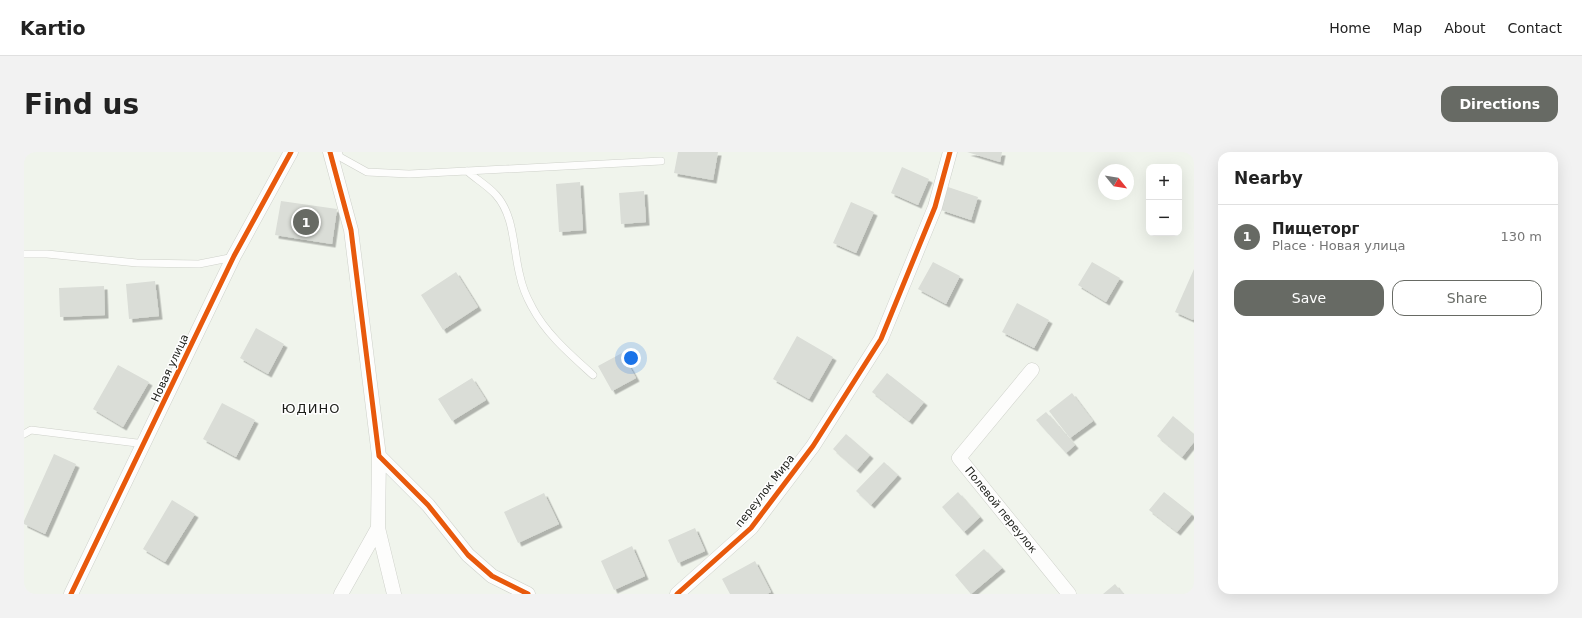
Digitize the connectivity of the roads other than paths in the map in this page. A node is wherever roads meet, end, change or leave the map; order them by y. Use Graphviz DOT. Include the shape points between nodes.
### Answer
graph roads {
  1 [pos="291,152"];
  2 [pos="330,152"];
  3 [pos="338,152"];
  4 [pos="950,152"];
  5 [pos="660,161"];
  6 [pos="467,171"];
  7 [pos="24,254"];
  8 [pos="234,256"];
  9 [pos="1032,370"];
  10 [pos="593,375"];
  11 [pos="24,434"];
  12 [pos="145,444"];
  13 [pos="380,456"];
  14 [pos="378,528"];
  15 [pos="71,594"];
  16 [pos="341,594"];
  17 [pos="394,594"];
  18 [pos="528,594"];
  19 [pos="676,594"];
  20 [pos="1069,594"];
  1 -- 8 [label="street, Новая улица"];
  2 -- 13 [label="street" via="351,230"];
  3 -- 6 [label="lane" via="340,157 367,172 409,174"];
  4 -- 19 [label="street, переулок Мира" via="936,207 881,339 813,446 751,528"];
  5 -- 6 [label="lane"];
  6 -- 10 [label="lane" via="496,195 507,214 520,276 532,307 549,332"];
  7 -- 8 [label="lane" via="137,263 199,264"];
  8 -- 12 [label="street, Новая улица"];
  9 -- 20 [label="street, Полевой переулок" via="959,458"];
  11 -- 12 [label="lane" via="31,430"];
  12 -- 15 [label="street, Новая улица"];
  13 -- 14 [label="street"];
  13 -- 18 [label="street" via="428,505 468,555 492,576"];
  14 -- 16 [label="street"];
  14 -- 17 [label="street"];
}
